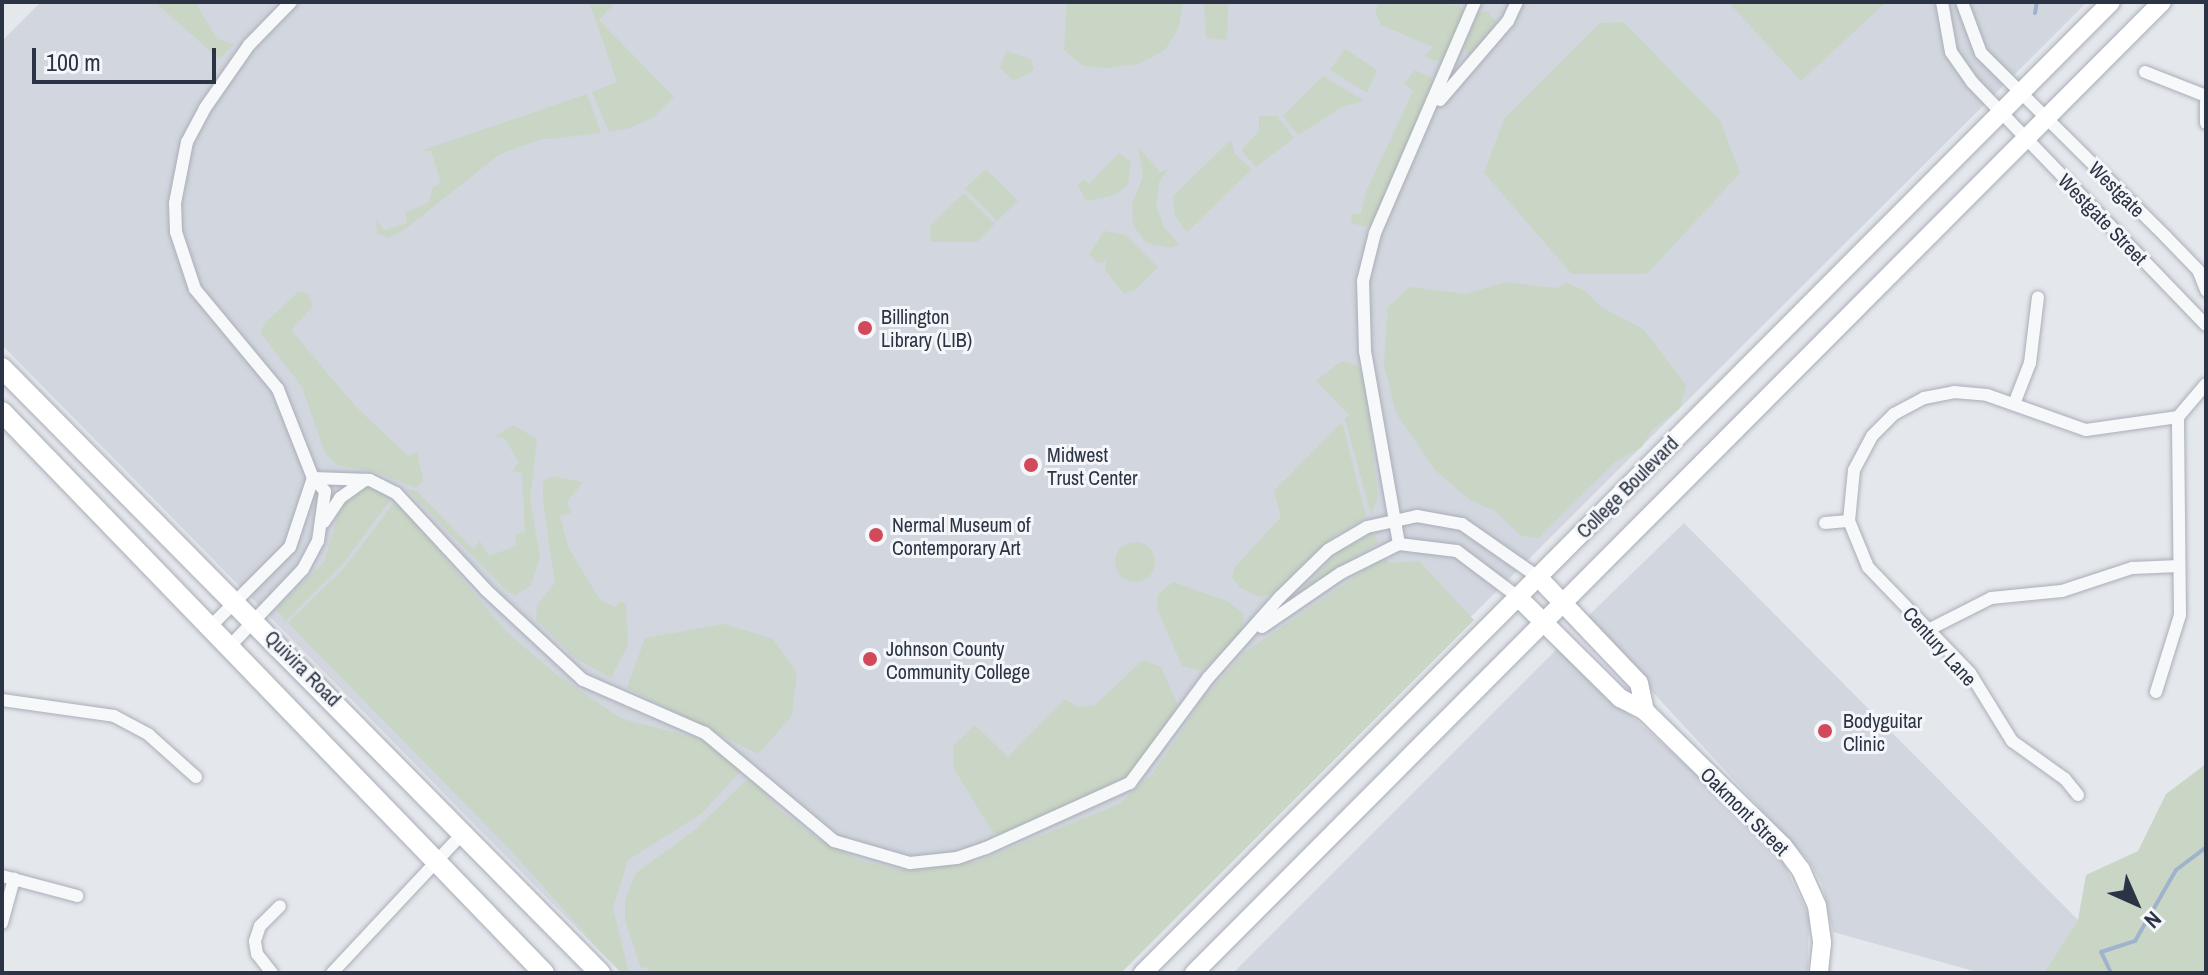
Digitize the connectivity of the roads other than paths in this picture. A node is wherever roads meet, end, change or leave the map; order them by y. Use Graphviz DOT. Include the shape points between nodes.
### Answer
graph roads {
  1 [pos="291,2"];
  2 [pos="1475,2"];
  3 [pos="1517,2"];
  4 [pos="1942,2"];
  5 [pos="1962,2"];
  6 [pos="2111,2"];
  7 [pos="2162,2"];
  8 [pos="2145,72"];
  9 [pos="2020,93"];
  10 [pos="2206,96"];
  11 [pos="2206,102"];
  12 [pos="2001,112"];
  13 [pos="1428,115"];
  14 [pos="2046,118"];
  15 [pos="2206,123"];
  16 [pos="2026,138"];
  17 [pos="2206,290"];
  18 [pos="2038,297"];
  19 [pos="2206,325"];
  20 [pos="2,368"];
  21 [pos="2206,384"];
  22 [pos="2014,404"];
  23 [pos="2,412"];
  24 [pos="2178,417"];
  25 [pos="313,478"];
  26 [pos="365,480"];
  27 [pos="1392,519"];
  28 [pos="1849,521"];
  29 [pos="1825,523"];
  30 [pos="321,526"];
  31 [pos="1399,544"];
  32 [pos="2179,566"];
  33 [pos="1538,577"];
  34 [pos="1518,597"];
  35 [pos="237,601"];
  36 [pos="1562,602"];
  37 [pos="255,620"];
  38 [pos="1543,623"];
  39 [pos="210,627"];
  40 [pos="1930,629"];
  41 [pos="1246,639"];
  42 [pos="230,646"];
  43 [pos="2156,692"];
  44 [pos="2,700"];
  45 [pos="1645,711"];
  46 [pos="196,777"];
  47 [pos="2078,795"];
  48 [pos="464,832"];
  49 [pos="433,862"];
  50 [pos="8,878"];
  51 [pos="77,896"];
  52 [pos="280,906"];
  53 [pos="2,923"];
  54 [pos="272,973"];
  55 [pos="332,973"];
  56 [pos="544,973"];
  57 [pos="600,973"];
  58 [pos="1143,973"];
  59 [pos="1194,973"];
  60 [pos="1819,973"];
  1 -- 25 [label="street" via="249,45 205,108 179,171 176,217 183,261 195,289 278,389"];
  2 -- 13 [label="street"];
  3 -- 13 [label="street" via="1508,21"];
  4 -- 12 [label="street, Westgate Street" via="1951,52"];
  5 -- 9 [label="street, Westgate" via="1981,53"];
  6 -- 9 [label="main road, College Boulevard"];
  7 -- 14 [label="main road, College Boulevard"];
  8 -- 10 [label="street"];
  9 -- 12 [label="main road, College Boulevard"];
  9 -- 14 [label="street, Westgate"];
  11 -- 15 [label="street"];
  12 -- 16 [label="street, Westgate Street"];
  12 -- 33 [label="main road, College Boulevard"];
  13 -- 27 [label="street" via="1375,233 1363,281 1365,351"];
  14 -- 16 [label="main road, College Boulevard"];
  14 -- 17 [label="street, Westgate" via="2198,270"];
  16 -- 19 [label="street, Westgate Street"];
  16 -- 36 [label="main road, College Boulevard"];
  18 -- 22 [label="street" via="2030,363"];
  20 -- 35 [label="main road, Quivira Road"];
  21 -- 24 [label="street"];
  22 -- 24 [label="street, Century Lane" via="2086,430"];
  22 -- 28 [label="street, Century Lane" via="1954,392 1924,398 1894,414 1862,451 1849,493"];
  23 -- 39 [label="main road, Quivira Road"];
  24 -- 32 [label="street"];
  25 -- 26 [label="street"];
  25 -- 30 [label="street" via="325,491"];
  25 -- 35 [label="street" via="290,547"];
  26 -- 30 [label="street" via="340,498"];
  26 -- 41 [label="street" via="396,493 573,673 609,695 705,733 810,826 834,841 887,860 957,858 1115,793 1144,771 1208,678"];
  27 -- 31 [label="street"];
  27 -- 33 [label="street" via="1417,516 1462,524"];
  27 -- 41 [label="street" via="1328,550"];
  28 -- 29 [label="street"];
  28 -- 40 [label="street, Century Lane" via="1868,567"];
  30 -- 37 [label="street" via="303,569"];
  31 -- 34 [label="street" via="1457,551"];
  31 -- 41 [label="street" via="1341,573"];
  32 -- 40 [label="street" via="2132,568 2062,591 1991,598"];
  32 -- 43 [label="street" via="2177,637"];
  33 -- 34 [label="main road, College Boulevard"];
  33 -- 36 [label="main road, Oakmont Street"];
  34 -- 38 [label="main road, Oakmont Street"];
  34 -- 58 [label="main road, College Boulevard"];
  35 -- 37 [label="main road, Quivira Road"];
  35 -- 39 [label="street"];
  36 -- 38 [label="main road, College Boulevard"];
  36 -- 45 [label="main road, Oakmont Street" via="1639,683"];
  37 -- 42 [label="street"];
  37 -- 48 [label="main road, Quivira Road"];
  38 -- 45 [label="main road, Oakmont Street" via="1620,698"];
  38 -- 59 [label="main road, College Boulevard"];
  39 -- 42 [label="main road, Quivira Road"];
  40 -- 47 [label="street, Century Lane" via="1970,673 2012,741 2065,779"];
  42 -- 49 [label="main road, Quivira Road"];
  44 -- 46 [label="street" via="114,716 149,735"];
  45 -- 60 [label="main road, Oakmont Street" via="1801,870 1820,918"];
  48 -- 49 [label="street"];
  48 -- 57 [label="main road, Quivira Road"];
  49 -- 55 [label="street"];
  49 -- 56 [label="main road, Quivira Road"];
  50 -- 51 [label="street"];
  50 -- 53 [label="street"];
  52 -- 54 [label="street" via="260,926 255,941 257,954"];
}
